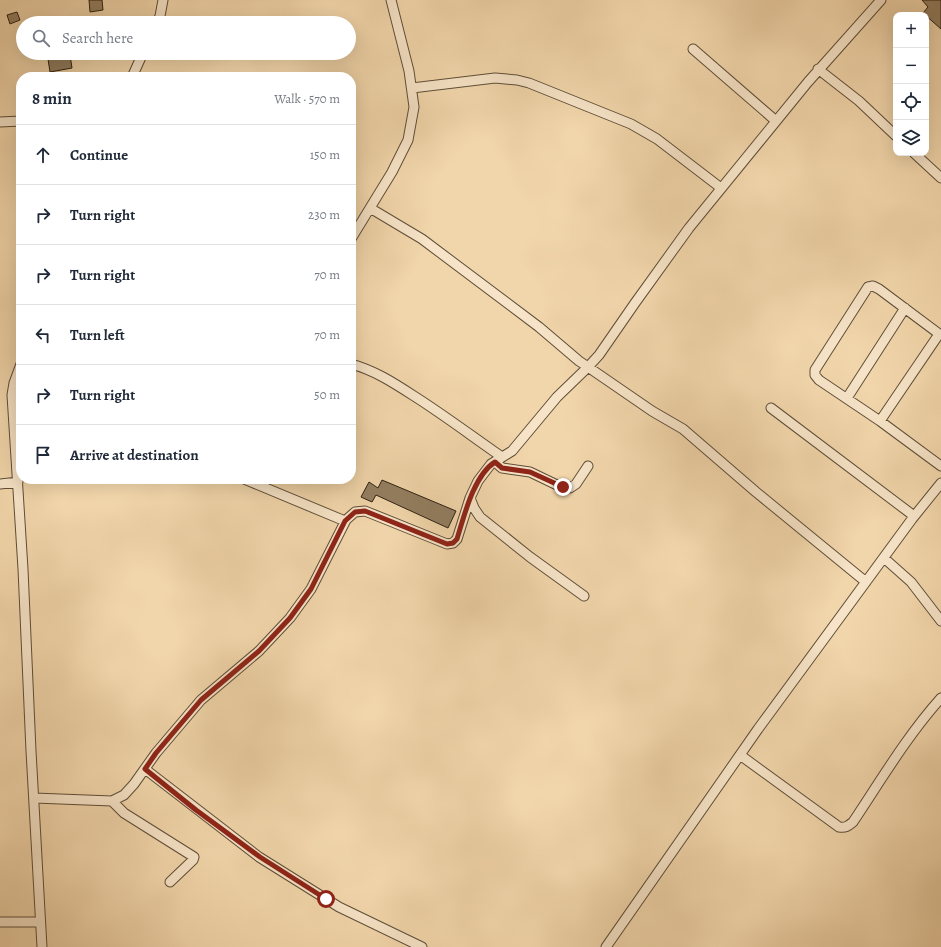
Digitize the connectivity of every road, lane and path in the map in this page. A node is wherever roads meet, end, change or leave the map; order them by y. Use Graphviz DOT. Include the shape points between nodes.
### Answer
graph roads {
  1 [pos="163,0"];
  2 [pos="391,0"];
  3 [pos="881,0"];
  4 [pos="160,16"];
  5 [pos="693,49"];
  6 [pos="140,60"];
  7 [pos="818,70"];
  8 [pos="134,72"];
  9 [pos="412,88"];
  10 [pos="16,121"];
  11 [pos="776,121"];
  12 [pos="0,122"];
  13 [pos="893,133"];
  14 [pos="917,156"];
  15 [pos="941,178"];
  16 [pos="721,188"];
  17 [pos="370,208"];
  18 [pos="356,231"];
  19 [pos="905,308"];
  20 [pos="356,365"];
  21 [pos="588,367"];
  22 [pos="16,378"];
  23 [pos="847,398"];
  24 [pos="771,408"];
  25 [pos="880,421"];
  26 [pos="16,453"];
  27 [pos="499,460"];
  28 [pos="588,466"];
  29 [pos="941,466"];
  30 [pos="16,482"];
  31 [pos="941,483"];
  32 [pos="0,484"];
  33 [pos="18,484"];
  34 [pos="256,484"];
  35 [pos="470,498"];
  36 [pos="914,516"];
  37 [pos="345,521"];
  38 [pos="884,558"];
  39 [pos="866,582"];
  40 [pos="584,596"];
  41 [pos="941,621"];
  42 [pos="941,698"];
  43 [pos="740,755"];
  44 [pos="145,769"];
  45 [pos="34,798"];
  46 [pos="112,801"];
  47 [pos="170,882"];
  48 [pos="0,922"];
  49 [pos="40,922"];
  50 [pos="42,947"];
  51 [pos="422,947"];
  52 [pos="606,947"];
  1 -- 4 [label="street"];
  2 -- 9 [label="street"];
  3 -- 7 [label="street"];
  5 -- 11 [label="street"];
  6 -- 8 [label="street"];
  7 -- 11 [label="street"];
  7 -- 13 [label="street" via="859,101"];
  9 -- 16 [label="street" via="495,78 529,83 631,124 657,139"];
  9 -- 17 [label="street" via="414,106 408,140"];
  10 -- 12 [label="street"];
  11 -- 16 [label="street"];
  14 -- 15 [label="street"];
  16 -- 21 [label="street"];
  17 -- 18 [label="street"];
  17 -- 21 [label="street" via="422,239"];
  19 -- 23 [label="street"];
  19 -- 23 [label="street" via="879,289 868,287 815,370 819,380"];
  19 -- 25 [label="street" via="938,333"];
  20 -- 27 [label="street" via="387,378 431,407"];
  21 -- 27 [label="street" via="557,396 512,451"];
  21 -- 39 [label="street" via="683,429"];
  22 -- 26 [label="street" via="12,394"];
  23 -- 25 [label="street"];
  24 -- 36 [label="street"];
  25 -- 29 [label="street"];
  27 -- 28 [label="street" via="502,468 530,472 567,488 576,484"];
  27 -- 35 [label="street" via="491,464 478,481"];
  30 -- 32 [label="street"];
  31 -- 36 [label="street"];
  33 -- 45 [label="street"];
  34 -- 37 [label="street"];
  35 -- 37 [label="street" via="457,539 453,543 447,544 365,511 355,512"];
  35 -- 40 [label="street" via="480,517"];
  36 -- 38 [label="street"];
  37 -- 44 [label="street" via="311,589 290,618 259,651 201,700"];
  38 -- 39 [label="street"];
  38 -- 41 [label="street" via="911,582"];
  39 -- 43 [label="street"];
  42 -- 43 [label="street" via="929,711 853,822 844,828"];
  43 -- 52 [label="street"];
  44 -- 46 [label="street" via="124,795"];
  44 -- 51 [label="street" via="260,857 339,907"];
  45 -- 46 [label="street"];
  45 -- 49 [label="street"];
  46 -- 47 [label="street" via="124,813 194,857"];
  48 -- 49 [label="street"];
  49 -- 50 [label="street"];
}
